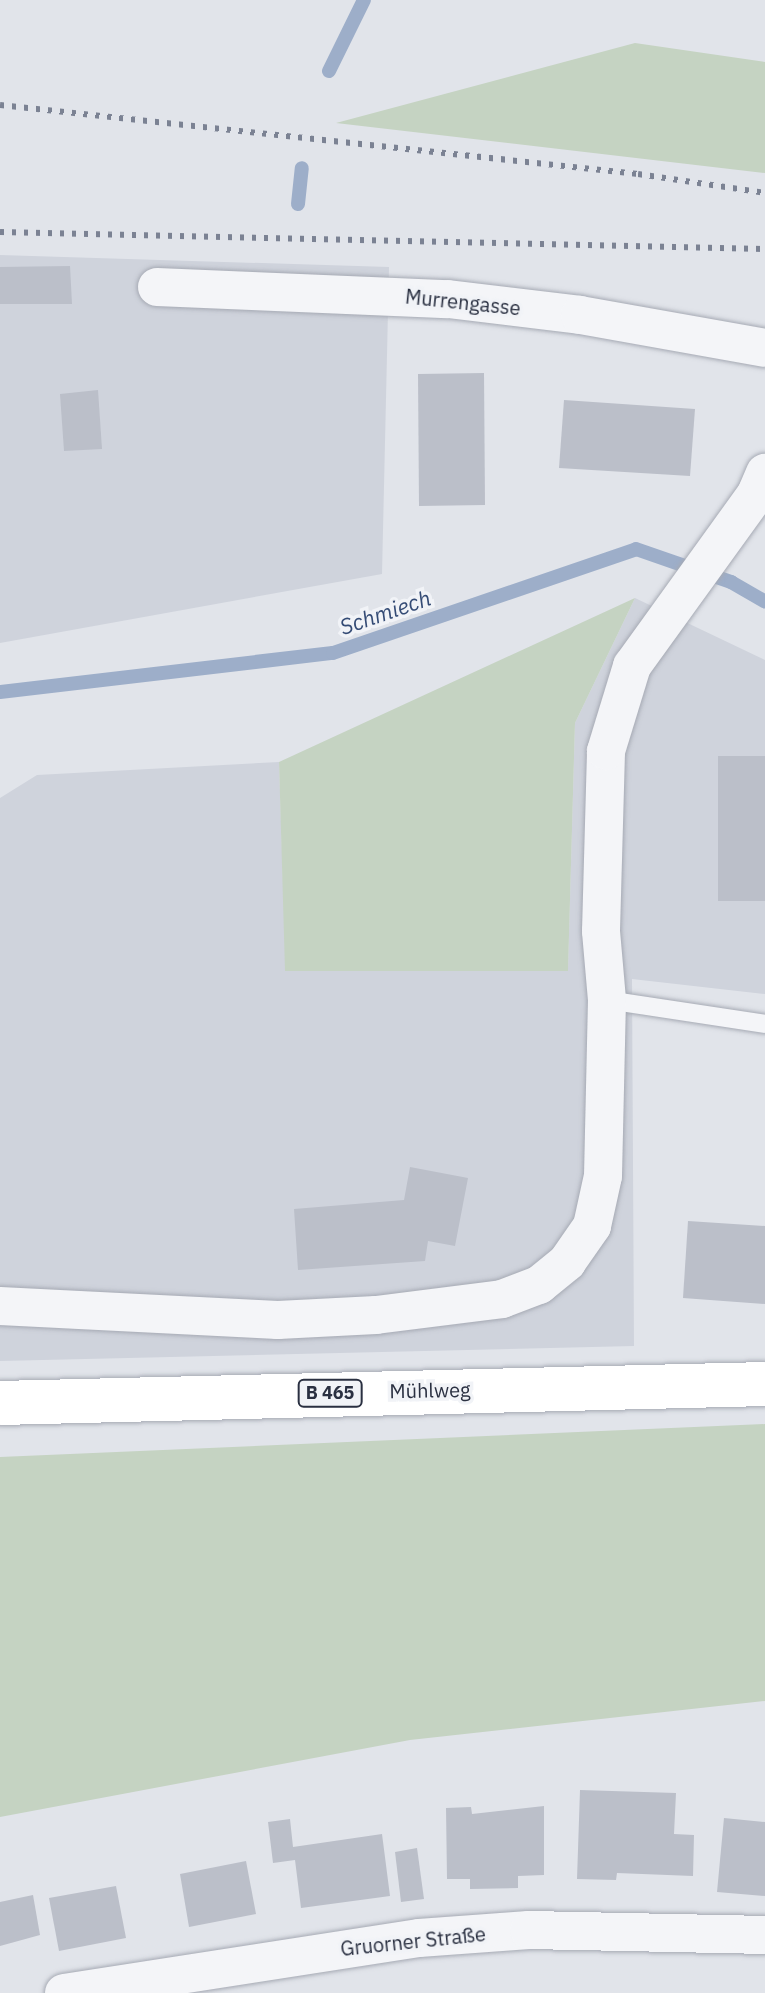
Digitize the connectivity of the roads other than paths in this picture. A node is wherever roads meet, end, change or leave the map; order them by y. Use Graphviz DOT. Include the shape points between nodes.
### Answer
graph roads {
  1 [pos="157,287"];
  2 [pos="765,348"];
  3 [pos="765,473"];
  4 [pos="607,1000"];
  5 [pos="765,1024"];
  6 [pos="0,1306"];
  7 [pos="765,1384"];
  8 [pos="0,1403"];
  9 [pos="765,1935"];
  10 [pos="64,1993"];
  1 -- 2 [label="street, Murrengasse" via="448,299 580,315"];
  3 -- 4 [label="street" via="732,530 671,606 632,666 606,751 601,931"];
  4 -- 5 [label="lane"];
  4 -- 6 [label="street" via="603,1176 592,1226 567,1262 539,1285 502,1299 442,1308 278,1320"];
  7 -- 8 [label="main road, Mühlweg / B 465"];
  9 -- 10 [label="street, Gruorner Straße" via="529,1930 419,1938"];
}
